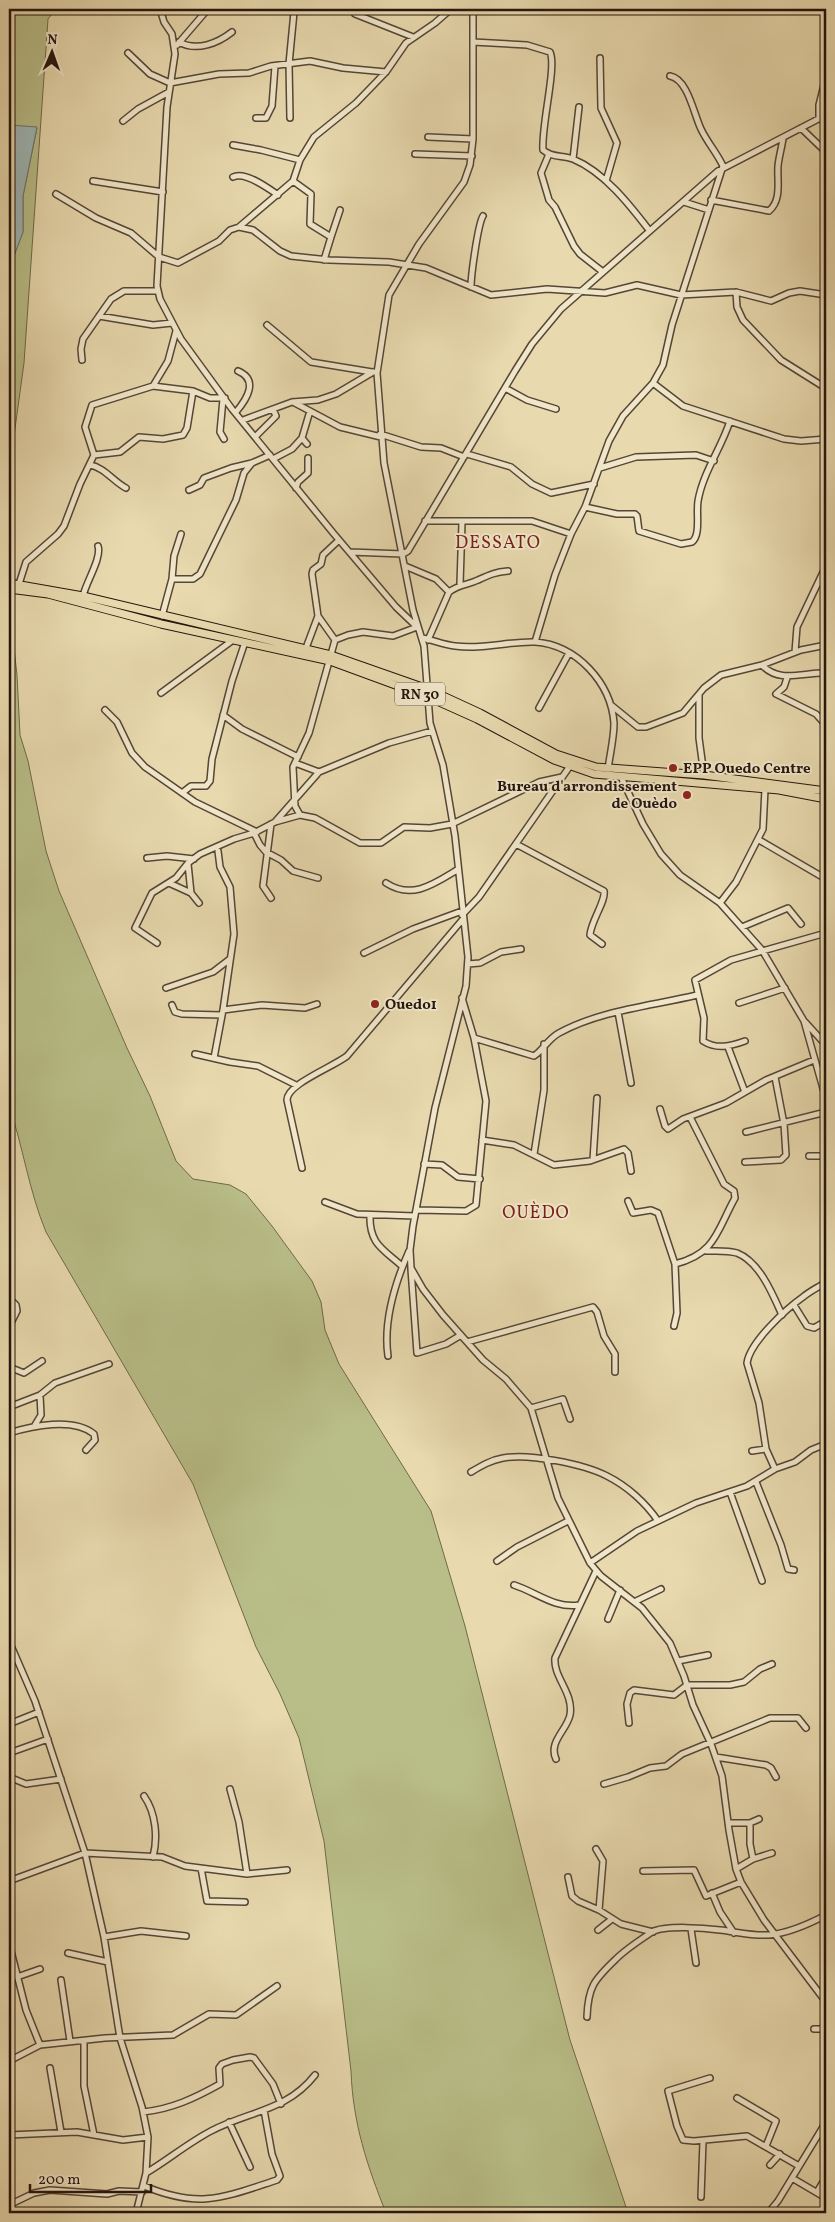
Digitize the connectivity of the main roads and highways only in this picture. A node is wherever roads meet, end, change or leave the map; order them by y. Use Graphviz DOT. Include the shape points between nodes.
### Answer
graph roads {
  1 [pos="9,583"];
  2 [pos="9,589"];
  3 [pos="331,658"];
  4 [pos="428,693"];
  5 [pos="826,791"];
  6 [pos="826,799"];
  1 -- 3 [label="main road, RN 30" via="83,596 306,648"];
  2 -- 3 [label="main road, RN 30" via="48,594 233,640"];
  3 -- 4 [label="main road, RN 30"];
  4 -- 5 [label="main road, RN 30 / RN 30" via="480,713 573,761 608,769 704,775"];
  4 -- 6 [label="main road, RN 30" via="570,766 594,774 765,789"];
}
